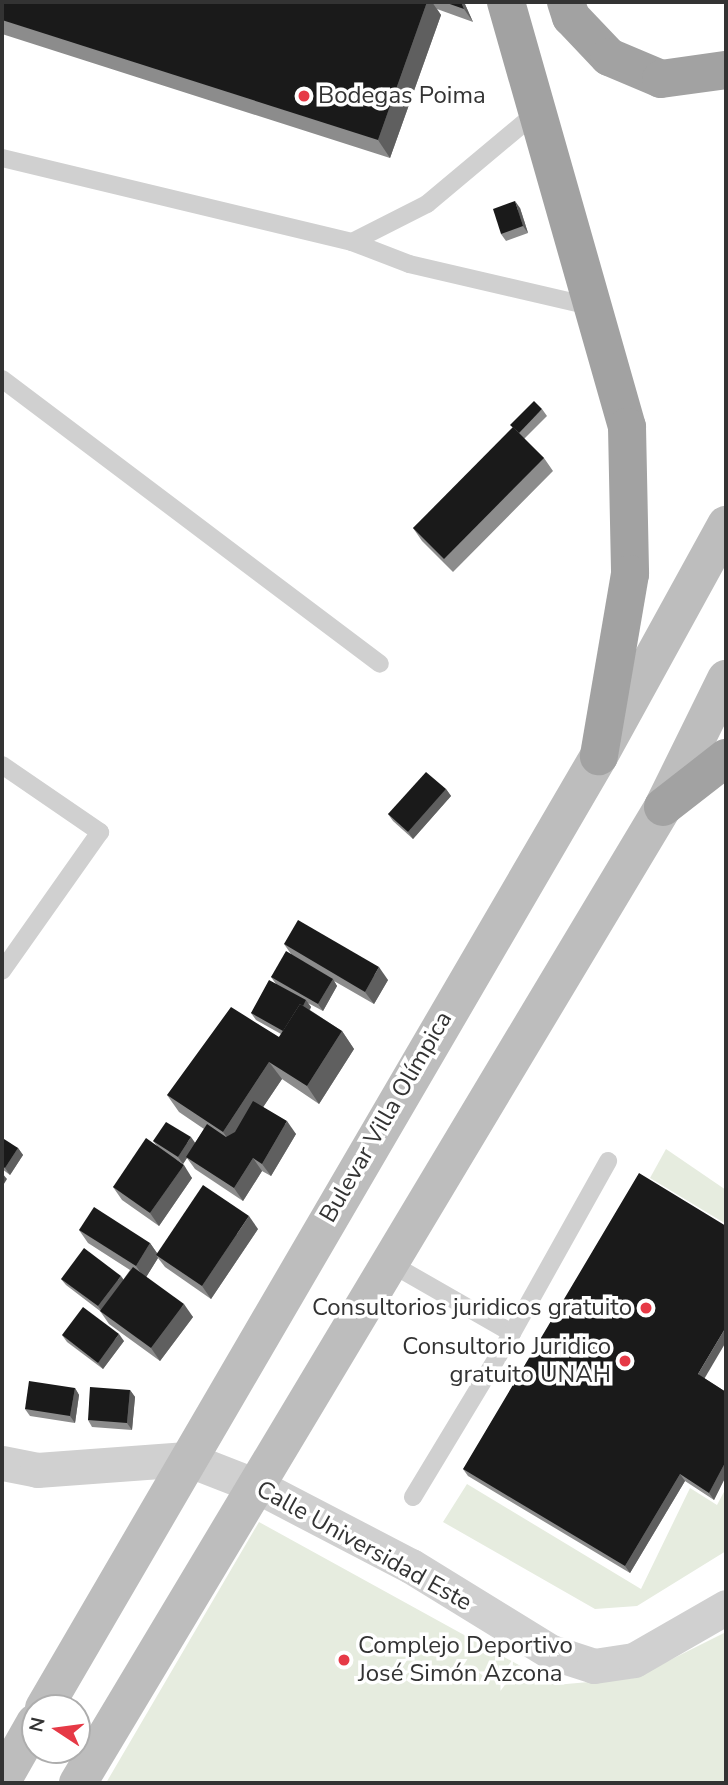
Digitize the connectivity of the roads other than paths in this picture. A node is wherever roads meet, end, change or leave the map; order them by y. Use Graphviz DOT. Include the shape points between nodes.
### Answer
graph roads {
  1 [pos="506,2"];
  2 [pos="566,2"];
  3 [pos="726,71"];
  4 [pos="540,110"];
  5 [pos="2,158"];
  6 [pos="352,242"];
  7 [pos="596,308"];
  8 [pos="2,379"];
  9 [pos="726,525"];
  10 [pos="380,664"];
  11 [pos="726,679"];
  12 [pos="599,756"];
  13 [pos="726,758"];
  14 [pos="2,765"];
  15 [pos="663,807"];
  16 [pos="2,971"];
  17 [pos="608,1161"];
  18 [pos="388,1262"];
  19 [pos="512,1333"];
  20 [pos="187,1459"];
  21 [pos="2,1463"];
  22 [pos="259,1487"];
  23 [pos="413,1497"];
  24 [pos="726,1607"];
  25 [pos="52,1694"];
  26 [pos="21,1748"];
  27 [pos="2,1781"];
  28 [pos="78,1783"];
  1 -- 4 [label="highway"];
  2 -- 3 [label="highway" via="571,17 609,57 661,79"];
  4 -- 6 [label="lane" via="427,204"];
  4 -- 7 [label="highway"];
  5 -- 6 [label="lane"];
  6 -- 7 [label="lane" via="410,264"];
  7 -- 12 [label="highway" via="626,427 630,574"];
  8 -- 10 [label="lane"];
  9 -- 12 [label="main road, Bulevar Villa Olímpica"];
  11 -- 15 [label="main road"];
  12 -- 20 [label="main road, Bulevar Villa Olímpica"];
  13 -- 15 [label="highway"];
  14 -- 16 [label="lane" via="100,832"];
  15 -- 18 [label="main road"];
  17 -- 19 [label="lane"];
  18 -- 19 [label="lane"];
  18 -- 22 [label="main road"];
  19 -- 23 [label="lane"];
  20 -- 21 [label="street" via="37,1470"];
  20 -- 22 [label="street, Calle Universidad Este"];
  20 -- 25 [label="main road, Bulevar Villa Olímpica"];
  22 -- 24 [label="street, Calle Universidad Este" via="411,1566 551,1653 594,1667 634,1660"];
  22 -- 28 [label="main road"];
  26 -- 27 [label="main road"];
}
